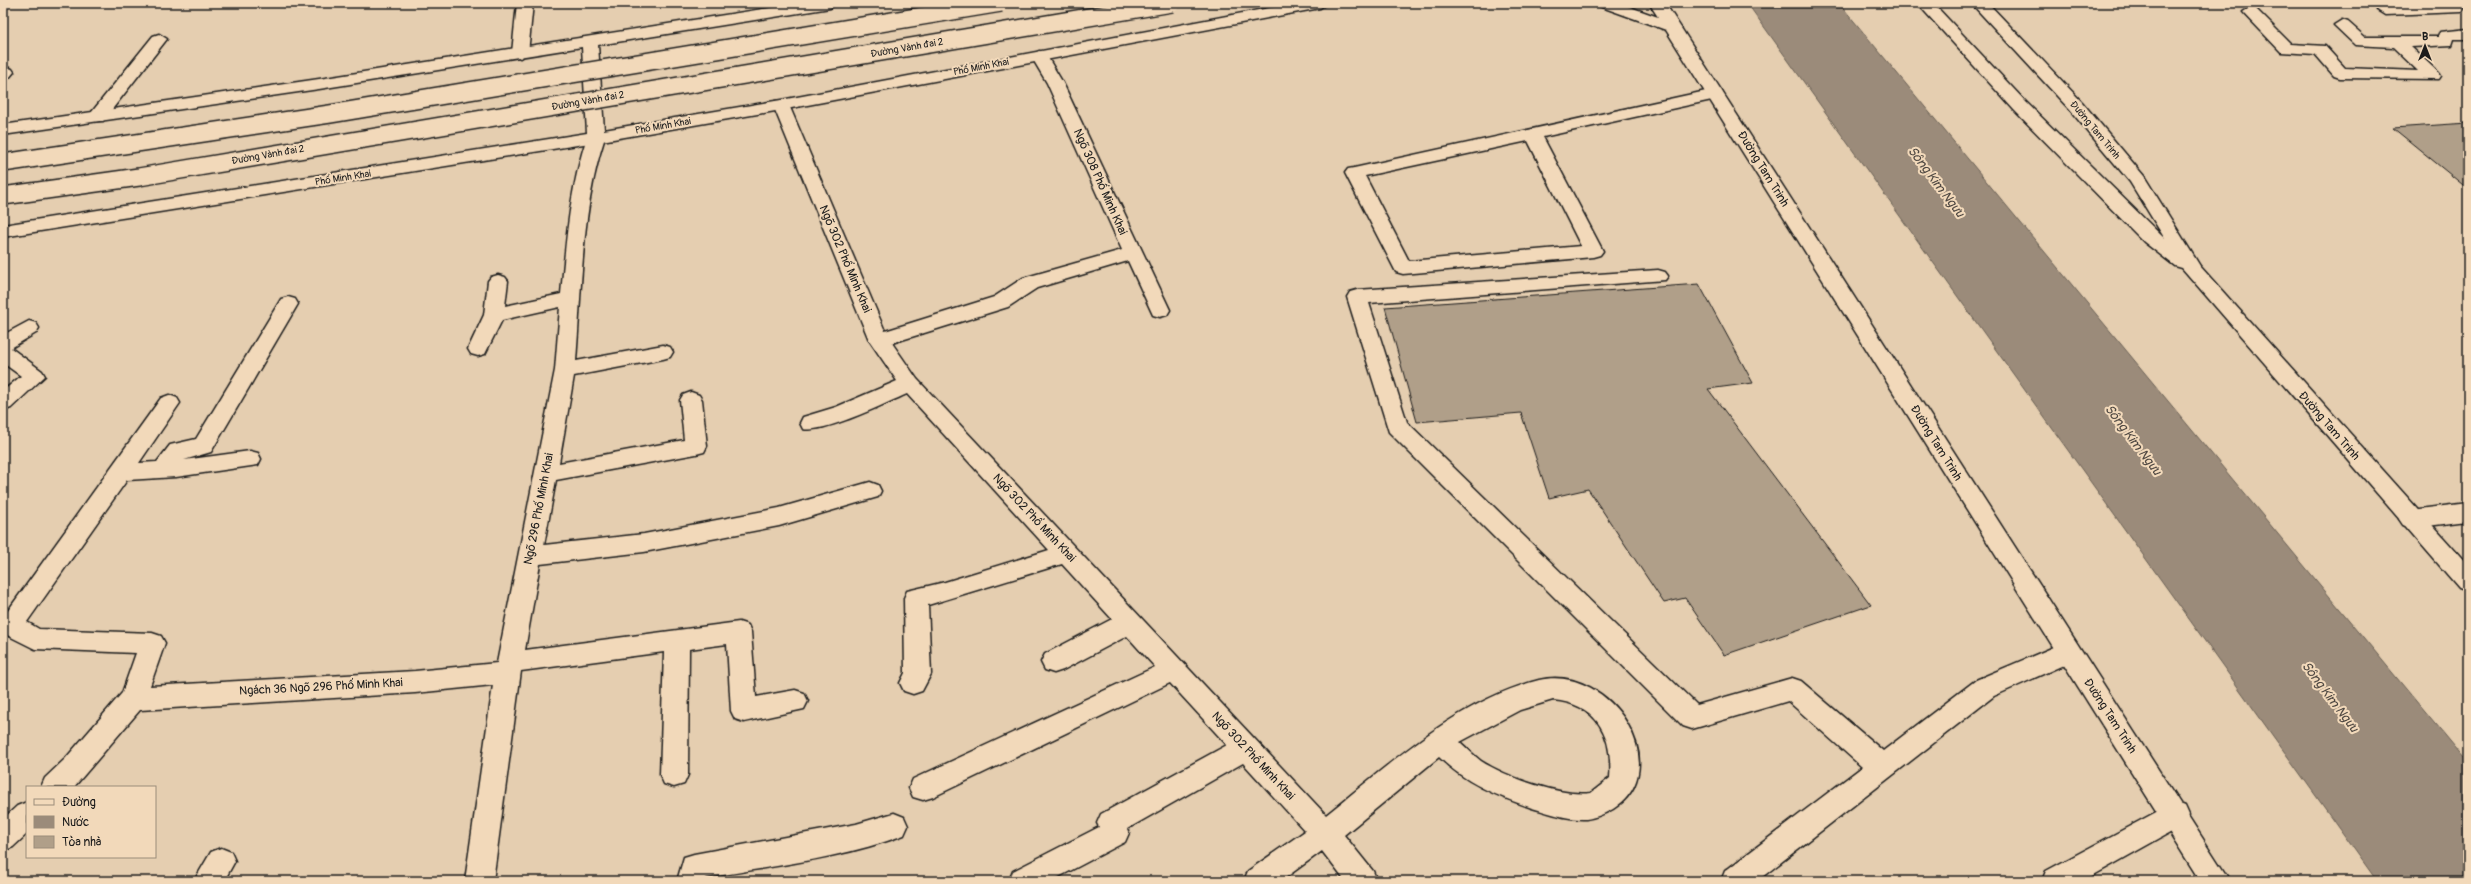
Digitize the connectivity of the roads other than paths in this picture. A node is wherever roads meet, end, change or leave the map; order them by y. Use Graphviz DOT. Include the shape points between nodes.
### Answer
graph roads {
  1 [pos="525,3"];
  2 [pos="830,3"];
  3 [pos="1001,3"];
  4 [pos="1172,3"];
  5 [pos="1320,3"];
  6 [pos="1604,3"];
  7 [pos="1657,3"];
  8 [pos="1925,3"];
  9 [pos="1979,3"];
  10 [pos="2385,10"];
  11 [pos="2458,11"];
  12 [pos="2251,12"];
  13 [pos="2342,25"];
  14 [pos="1672,27"];
  15 [pos="2468,34"];
  16 [pos="160,39"];
  17 [pos="590,42"];
  18 [pos="2397,42"];
  19 [pos="520,52"];
  20 [pos="1039,56"];
  21 [pos="1715,94"];
  22 [pos="781,105"];
  23 [pos="97,117"];
  24 [pos="3,130"];
  25 [pos="1533,134"];
  26 [pos="596,137"];
  27 [pos="3,163"];
  28 [pos="3,196"];
  29 [pos="3,231"];
  30 [pos="1132,253"];
  31 [pos="2192,270"];
  32 [pos="1658,276"];
  33 [pos="498,281"];
  34 [pos="571,298"];
  35 [pos="288,304"];
  36 [pos="1160,310"];
  37 [pos="494,315"];
  38 [pos="29,328"];
  39 [pos="880,340"];
  40 [pos="3,344"];
  41 [pos="478,349"];
  42 [pos="3,352"];
  43 [pos="663,352"];
  44 [pos="565,370"];
  45 [pos="910,384"];
  46 [pos="690,400"];
  47 [pos="3,403"];
  48 [pos="169,403"];
  49 [pos="811,423"];
  50 [pos="250,460"];
  51 [pos="163,470"];
  52 [pos="122,472"];
  53 [pos="545,474"];
  54 [pos="870,491"];
  55 [pos="2468,512"];
  56 [pos="2411,519"];
  57 [pos="1067,553"];
  58 [pos="530,556"];
  59 [pos="2468,581"];
  60 [pos="1130,622"];
  61 [pos="7,624"];
  62 [pos="677,639"];
  63 [pos="2068,652"];
  64 [pos="1054,662"];
  65 [pos="510,667"];
  66 [pos="1173,670"];
  67 [pos="913,683"];
  68 [pos="133,699"];
  69 [pos="795,701"];
  70 [pos="1440,740"];
  71 [pos="1245,749"];
  72 [pos="1882,767"];
  73 [pos="674,775"];
  74 [pos="56,786"];
  75 [pos="923,788"];
  76 [pos="2175,815"];
  77 [pos="26,816"];
  78 [pos="894,826"];
  79 [pos="1325,833"];
  80 [pos="3,838"];
  81 [pos="479,881"];
  82 [pos="691,881"];
  83 [pos="1023,881"];
  84 [pos="1258,881"];
  85 [pos="1363,881"];
  86 [pos="1735,881"];
  87 [pos="2056,881"];
  88 [pos="2216,881"];
  1 -- 19 [label="main road"];
  2 -- 17 [label="main road"];
  3 -- 27 [label="main road, bridge" via="330,114"];
  4 -- 28 [label="main road, Đường Vành đai 2, bridge" via="139,177"];
  5 -- 20 [label="main road, Phố Minh Khai"];
  6 -- 14 [label="main road"];
  7 -- 14 [label="main road, Đường Tam Trinh"];
  8 -- 31 [label="main road, Đường Tam Trinh" via="2020,106 2151,238"];
  9 -- 31 [label="main road, Đường Tam Trinh" via="2076,106 2138,180"];
  10 -- 11 [label="main road"];
  12 -- 18 [label="main road" via="2287,49 2319,49 2340,73 2433,76"];
  13 -- 18 [label="main road" via="2361,42"];
  14 -- 21 [label="main road, Đường Tam Trinh"];
  15 -- 18 [label="main road" via="2446,35 2446,42"];
  16 -- 23 [label="main road"];
  17 -- 19 [label="main road"];
  17 -- 26 [label="main road"];
  19 -- 23 [label="main road"];
  20 -- 22 [label="main road, Phố Minh Khai"];
  20 -- 30 [label="main road, Ngõ 308 Phố Minh Khai" via="1055,83"];
  21 -- 25 [label="main road"];
  21 -- 63 [label="main road, Đường Tam Trinh"];
  22 -- 26 [label="main road, Phố Minh Khai"];
  22 -- 39 [label="main road, Ngõ 302 Phố Minh Khai"];
  23 -- 24 [label="main road"];
  25 -- 25 [label="main road" via="1354,173 1403,268 1593,251"];
  26 -- 29 [label="main road, Phố Minh Khai"];
  26 -- 34 [label="main road, Ngõ 296 Phố Minh Khai" via="585,170 578,214"];
  30 -- 36 [label="main road, Ngõ 308 Phố Minh Khai"];
  30 -- 39 [label="main road" via="1030,283 1001,302"];
  31 -- 56 [label="main road, Đường Tam Trinh"];
  32 -- 72 [label="main road" via="1357,297 1397,426 1692,718 1792,689"];
  33 -- 37 [label="main road"];
  34 -- 37 [label="main road"];
  34 -- 44 [label="main road, Ngõ 296 Phố Minh Khai"];
  35 -- 51 [label="main road" via="203,446 178,451"];
  37 -- 41 [label="main road"];
  38 -- 40 [label="main road"];
  39 -- 45 [label="main road, Ngõ 302 Phố Minh Khai"];
  42 -- 47 [label="main road" via="35,376"];
  43 -- 44 [label="main road"];
  44 -- 53 [label="main road, Ngõ 296 Phố Minh Khai"];
  45 -- 49 [label="main road"];
  45 -- 57 [label="main road, Ngõ 302 Phố Minh Khai"];
  46 -- 53 [label="main road" via="696,446"];
  48 -- 52 [label="main road"];
  50 -- 51 [label="main road"];
  51 -- 52 [label="main road"];
  52 -- 61 [label="main road"];
  53 -- 58 [label="main road, Ngõ 296 Phố Minh Khai"];
  54 -- 58 [label="main road" via="779,517 644,543"];
  55 -- 56 [label="main road"];
  56 -- 59 [label="main road, Đường Tam Trinh"];
  57 -- 60 [label="main road, Ngõ 302 Phố Minh Khai"];
  57 -- 67 [label="main road" via="945,592 916,598 918,674"];
  58 -- 65 [label="main road, Ngõ 296 Phố Minh Khai"];
  60 -- 64 [label="main road"];
  60 -- 66 [label="main road, Ngõ 302 Phố Minh Khai"];
  61 -- 68 [label="main road" via="35,639 152,644"];
  62 -- 65 [label="main road, Ngách 36 Ngõ 296 Phố Minh Khai"];
  62 -- 69 [label="main road, Ngách 36 Ngõ 296 Phố Minh Khai" via="739,632 744,712"];
  62 -- 73 [label="main road"];
  63 -- 72 [label="main road" via="1985,688"];
  63 -- 76 [label="main road, Đường Tam Trinh"];
  65 -- 68 [label="main road, Ngách 36 Ngõ 296 Phố Minh Khai" via="433,682 205,692"];
  65 -- 81 [label="main road, Ngõ 296 Phố Minh Khai"];
  66 -- 71 [label="main road, Ngõ 302 Phố Minh Khai"];
  66 -- 75 [label="main road"];
  68 -- 74 [label="main road" via="75,768"];
  70 -- 70 [label="main road" via="1472,769 1518,790 1559,803 1586,806 1607,799 1622,783 1625,760 1622,744 1608,713 1573,691 1553,689 1528,696 1489,712"];
  70 -- 79 [label="main road"];
  71 -- 79 [label="main road, Ngõ 302 Phố Minh Khai"];
  71 -- 83 [label="main road" via="1110,822 1115,833"];
  72 -- 86 [label="main road"];
  76 -- 87 [label="main road"];
  76 -- 88 [label="main road, Đường Tam Trinh"];
  77 -- 80 [label="main road"];
  78 -- 82 [label="main road" via="856,838 694,867"];
  79 -- 84 [label="main road"];
  79 -- 85 [label="main road, Ngõ 302 Phố Minh Khai"];
}
